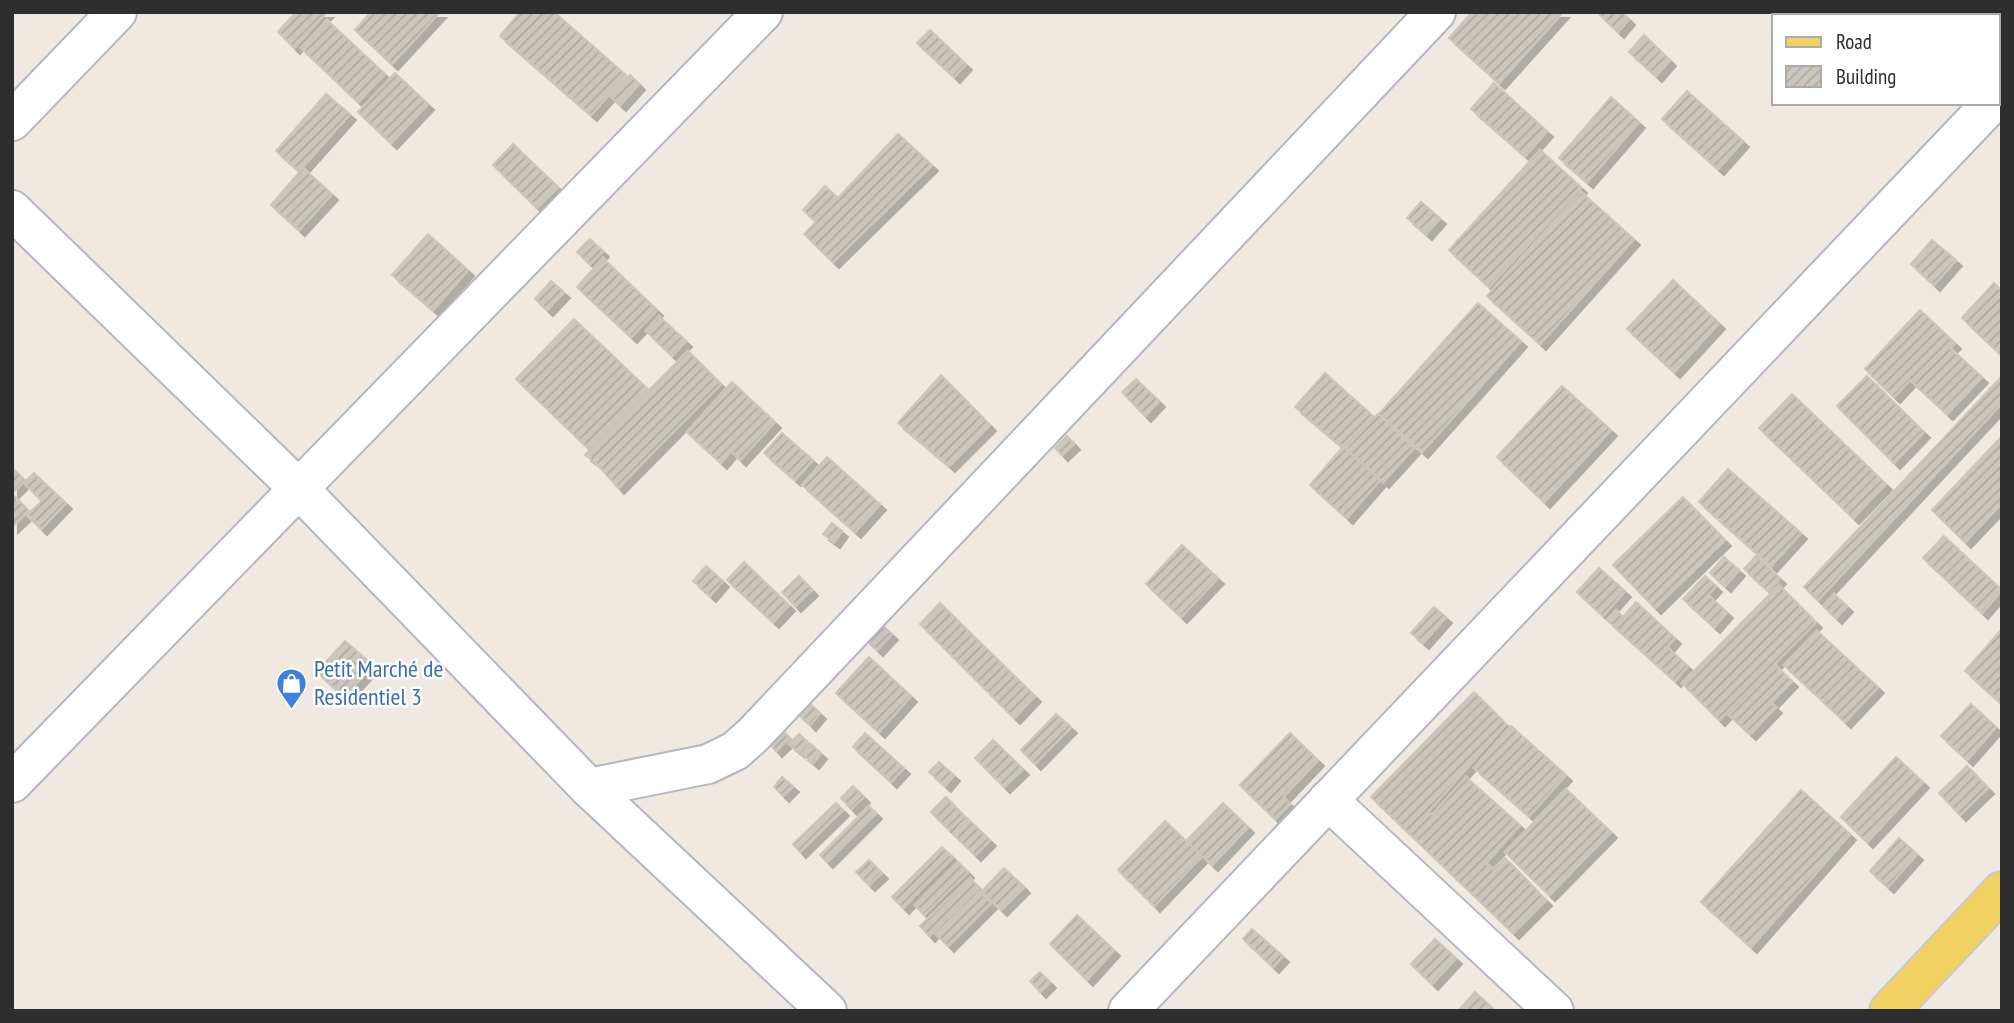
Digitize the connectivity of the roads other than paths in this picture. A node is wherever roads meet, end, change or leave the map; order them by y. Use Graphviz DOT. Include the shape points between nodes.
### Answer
graph roads {
  1 [pos="117,12"];
  2 [pos="763,12"];
  3 [pos="1436,12"];
  4 [pos="1991,110"];
  5 [pos="12,121"];
  6 [pos="12,210"];
  7 [pos="300,490"];
  8 [pos="12,783"];
  9 [pos="589,788"];
  10 [pos="1328,800"];
  11 [pos="2002,891"];
  12 [pos="827,1011"];
  13 [pos="1128,1011"];
  14 [pos="1554,1011"];
  15 [pos="1889,1011"];
  1 -- 5 [label="street"];
  2 -- 7 [label="street"];
  3 -- 9 [label="street" via="753,736 708,764"];
  4 -- 10 [label="street"];
  6 -- 7 [label="street"];
  7 -- 8 [label="street"];
  7 -- 9 [label="street"];
  9 -- 12 [label="street"];
  10 -- 13 [label="street"];
  10 -- 14 [label="street"];
  11 -- 15 [label="main road"];
}
